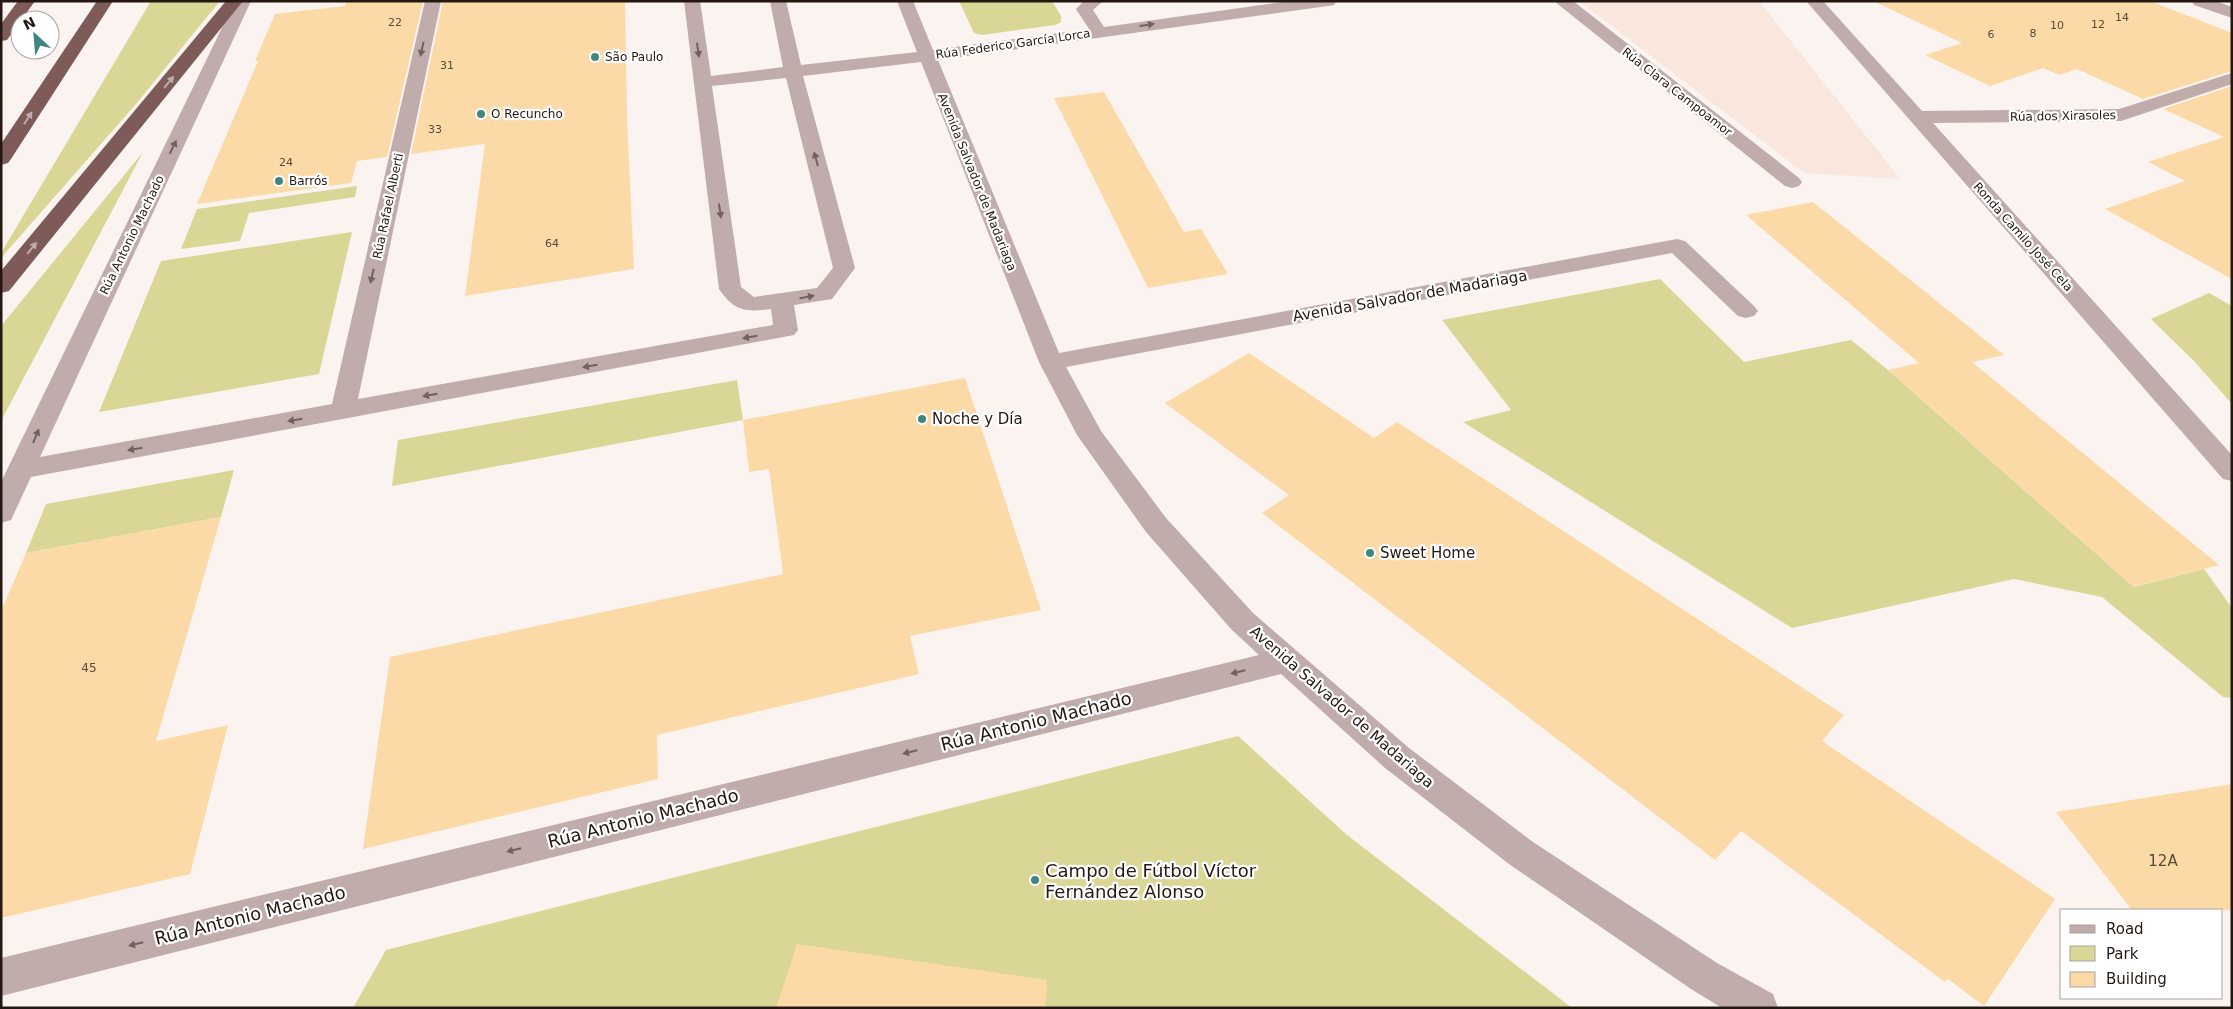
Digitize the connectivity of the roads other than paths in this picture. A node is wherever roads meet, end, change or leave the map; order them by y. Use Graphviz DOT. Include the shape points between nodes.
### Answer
graph roads {
  1 [pos="27,1"];
  2 [pos="105,1"];
  3 [pos="235,1"];
  4 [pos="243,1"];
  5 [pos="433,1"];
  6 [pos="692,1"];
  7 [pos="778,1"];
  8 [pos="905,1"];
  9 [pos="1095,1"];
  10 [pos="1328,1"];
  11 [pos="1562,1"];
  12 [pos="1814,1"];
  13 [pos="2200,1"];
  14 [pos="2232,14"];
  15 [pos="1099,32"];
  16 [pos="1,36"];
  17 [pos="927,55"];
  18 [pos="793,71"];
  19 [pos="2232,78"];
  20 [pos="703,82"];
  21 [pos="1919,117"];
  22 [pos="1,159"];
  23 [pos="1792,182"];
  24 [pos="1,286"];
  25 [pos="782,302"];
  26 [pos="1746,311"];
  27 [pos="1051,362"];
  28 [pos="343,411"];
  29 [pos="22,469"];
  30 [pos="2232,472"];
  31 [pos="1,512"];
  32 [pos="1285,661"];
  33 [pos="1,977"];
  34 [pos="1759,1008"];
  1 -- 16 [label="highway"];
  22 -- 2 [label="highway, one-way"];
  24 -- 3 [label="highway, one-way"];
  29 -- 4 [label="street, Rúa Antonio Machado, one-way"];
  5 -- 28 [label="street, Rúa Rafael Alberti, one-way"];
  6 -- 20 [label="street, one-way"];
  7 -- 18 [label="street"];
  8 -- 17 [label="street, Avenida Salvador de Madariaga"];
  9 -- 15 [label="street, Rúa Federico García Lorca" via="1084,9"];
  15 -- 10 [label="street, Rúa Federico García Lorca, one-way"];
  11 -- 23 [label="street, Rúa Clara Campoamor"];
  12 -- 21 [label="street, Ronda Camilo José Cela"];
  13 -- 14 [label="street"];
  15 -- 17 [label="street, Rúa Federico García Lorca"];
  17 -- 18 [label="street, Rúa Federico García Lorca"];
  17 -- 27 [label="street, Avenida Salvador de Madariaga"];
  18 -- 20 [label="street, Rúa Federico García Lorca"];
  25 -- 18 [label="street, one-way" via="824,294 844,268"];
  19 -- 21 [label="street, Rúa dos Xirasoles" via="2121,115"];
  20 -- 25 [label="street, one-way" via="730,288 749,305"];
  21 -- 30 [label="street, Ronda Camilo José Cela"];
  25 -- 28 [label="street, one-way" via="786,330"];
  26 -- 27 [label="street, Avenida Salvador de Madariaga" via="1677,246"];
  27 -- 32 [label="street, Avenida Salvador de Madariaga" via="1090,436 1156,525 1242,621"];
  28 -- 29 [label="street, one-way"];
  29 -- 31 [label="street, Rúa Antonio Machado"];
  32 -- 33 [label="street, Rúa Antonio Machado, one-way"];
  32 -- 34 [label="street, Avenida Salvador de Madariaga" via="1397,758 1521,853 1704,976"];
}
